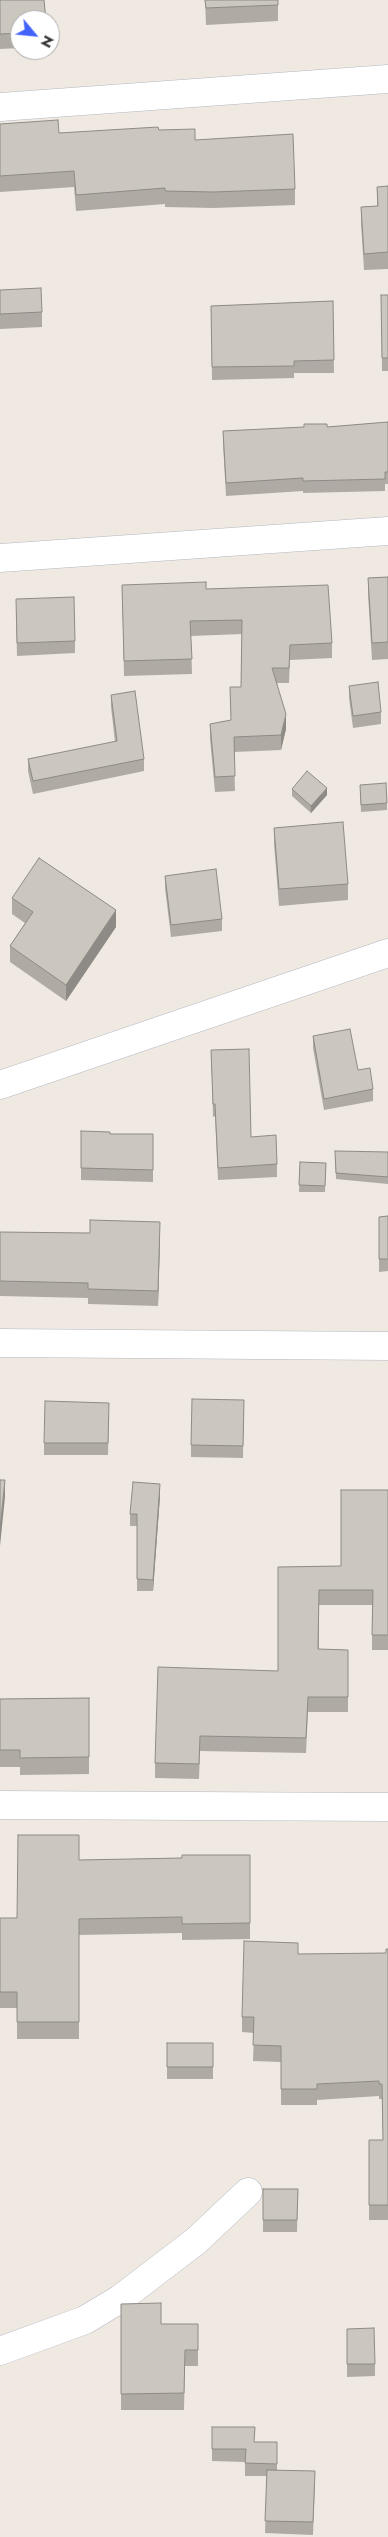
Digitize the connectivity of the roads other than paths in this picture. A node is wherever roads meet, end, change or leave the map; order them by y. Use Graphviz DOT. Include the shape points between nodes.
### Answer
graph roads {
  1 [pos="388,79"];
  2 [pos="0,107"];
  3 [pos="388,531"];
  4 [pos="0,558"];
  5 [pos="388,954"];
  6 [pos="0,1085"];
  7 [pos="0,1343"];
  8 [pos="388,1346"];
  9 [pos="0,1805"];
  10 [pos="388,1807"];
  11 [pos="248,2192"];
  12 [pos="0,2351"];
  1 -- 2 [label="street"];
  3 -- 4 [label="street"];
  5 -- 6 [label="street"];
  7 -- 8 [label="street"];
  9 -- 10 [label="street"];
  11 -- 12 [label="street" via="196,2241 120,2299 85,2320"];
}
